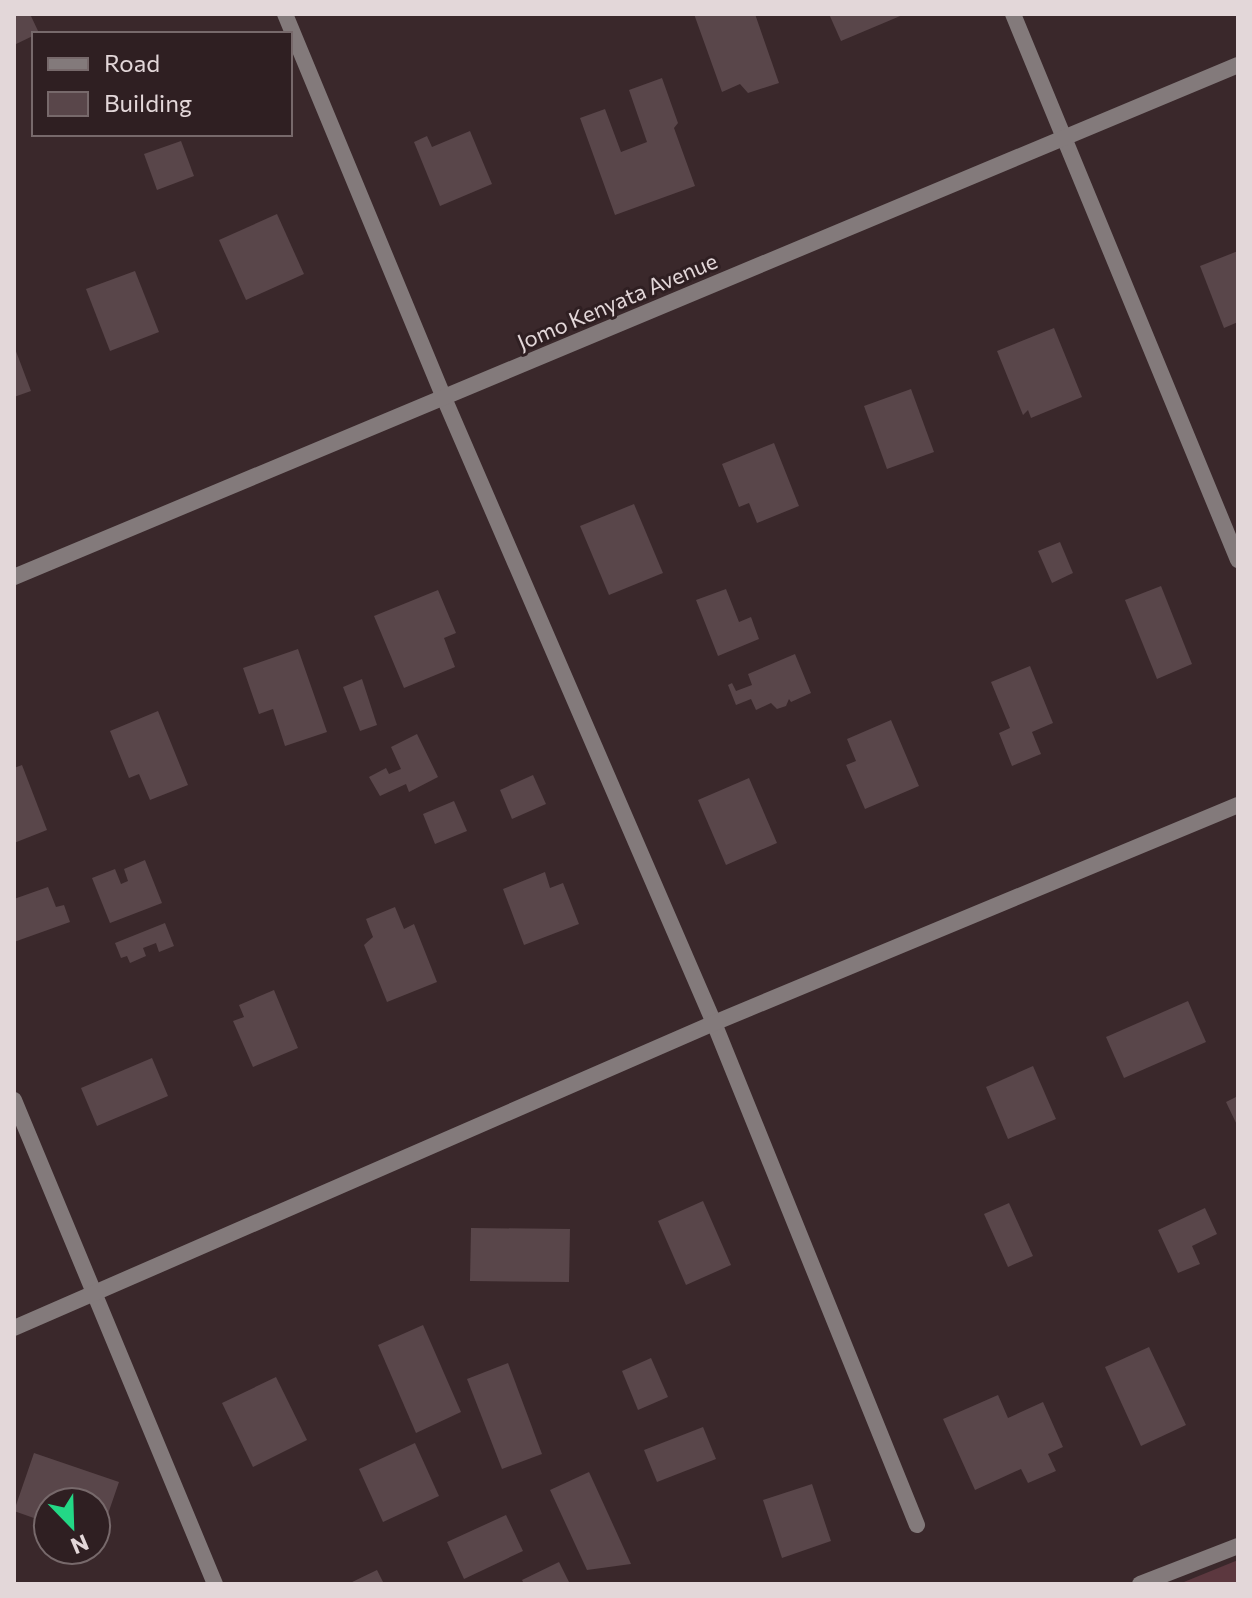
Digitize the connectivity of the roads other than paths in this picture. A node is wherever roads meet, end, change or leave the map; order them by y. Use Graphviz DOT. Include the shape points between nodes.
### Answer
graph roads {
  1 [pos="285,14"];
  2 [pos="1013,14"];
  3 [pos="1238,65"];
  4 [pos="1066,136"];
  5 [pos="444,398"];
  6 [pos="1238,560"];
  7 [pos="14,577"];
  8 [pos="1238,805"];
  9 [pos="714,1023"];
  10 [pos="14,1100"];
  11 [pos="94,1295"];
  12 [pos="14,1328"];
  13 [pos="917,1525"];
  14 [pos="1238,1546"];
  15 [pos="215,1584"];
  16 [pos="1140,1584"];
  1 -- 5 [label="street"];
  2 -- 4 [label="street"];
  3 -- 4 [label="street, Jomo Kenyata Avenue"];
  4 -- 5 [label="street, Jomo Kenyata Avenue"];
  4 -- 6 [label="street"];
  5 -- 7 [label="street, Jomo Kenyata Avenue"];
  5 -- 9 [label="street"];
  8 -- 9 [label="street"];
  9 -- 11 [label="street"];
  9 -- 13 [label="street"];
  10 -- 11 [label="street"];
  11 -- 12 [label="street"];
  11 -- 15 [label="street"];
  14 -- 16 [label="street"];
}
